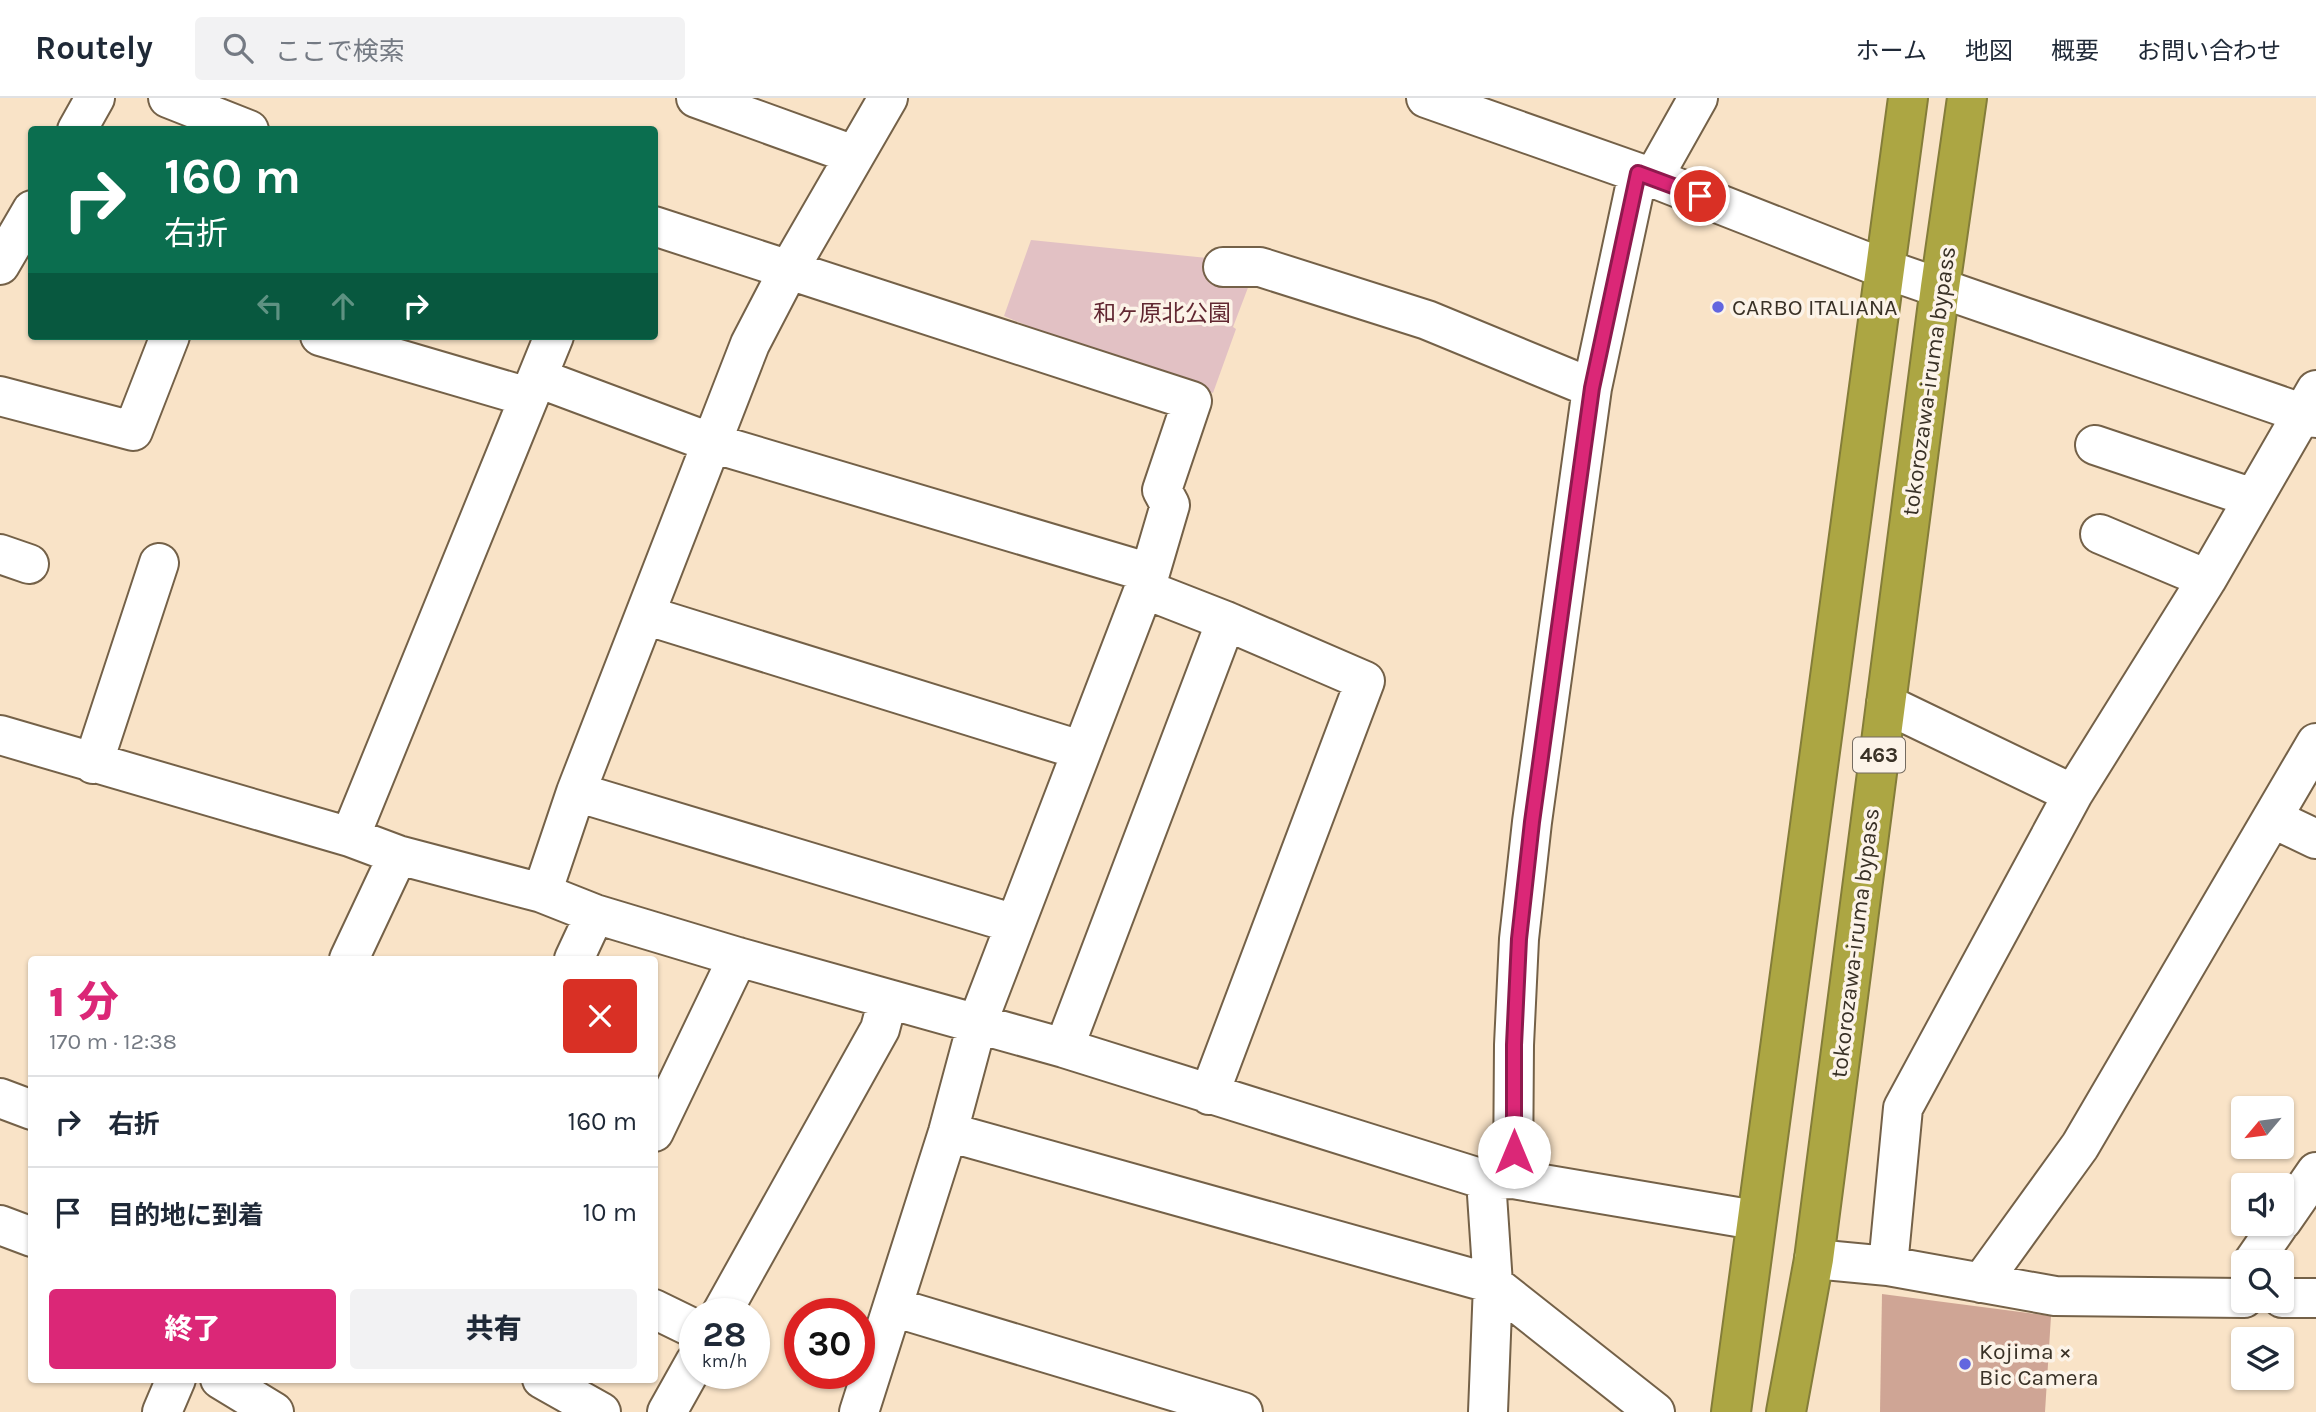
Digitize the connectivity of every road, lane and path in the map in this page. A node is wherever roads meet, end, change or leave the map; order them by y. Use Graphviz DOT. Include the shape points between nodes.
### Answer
graph roads {
  1 [pos="95,98"];
  2 [pos="168,98"];
  3 [pos="696,98"];
  4 [pos="888,98"];
  5 [pos="1426,98"];
  6 [pos="1698,98"];
  7 [pos="1909,98"];
  8 [pos="1967,98"];
  9 [pos="79,126"];
  10 [pos="239,126"];
  11 [pos="854,155"];
  12 [pos="1646,176"];
  13 [pos="28,217"];
  14 [pos="658,227"];
  15 [pos="0,265"];
  16 [pos="1223,267"];
  17 [pos="1885,269"];
  18 [pos="788,271"];
  19 [pos="1940,288"];
  20 [pos="168,340"];
  21 [pos="336,340"];
  22 [pos="552,340"];
  23 [pos="533,388"];
  24 [pos="1592,388"];
  25 [pos="0,396"];
  26 [pos="2311,407"];
  27 [pos="712,443"];
  28 [pos="2095,445"];
  29 [pos="2253,498"];
  30 [pos="2100,534"];
  31 [pos="159,563"];
  32 [pos="2207,579"];
  33 [pos="1147,581"];
  34 [pos="645,615"];
  35 [pos="1226,621"];
  36 [pos="1886,704"];
  37 [pos="0,735"];
  38 [pos="2316,743"];
  39 [pos="1080,750"];
  40 [pos="93,764"];
  41 [pos="576,792"];
  42 [pos="2073,794"];
  43 [pos="2272,818"];
  44 [pos="350,837"];
  45 [pos="2316,839"];
  46 [pos="398,855"];
  47 [pos="542,893"];
  48 [pos="595,914"];
  49 [pos="1015,924"];
  50 [pos="350,956"];
  51 [pos="575,956"];
  52 [pos="738,957"];
  53 [pos="888,999"];
  54 [pos="977,1024"];
  55 [pos="1064,1048"];
  56 [pos="1209,1094"];
  57 [pos="0,1098"];
  58 [pos="28,1108"];
  59 [pos="658,1124"];
  60 [pos="948,1132"];
  61 [pos="2316,1172"];
  62 [pos="1499,1180"];
  63 [pos="2294,1203"];
  64 [pos="1755,1220"];
  65 [pos="0,1224"];
  66 [pos="28,1235"];
  67 [pos="1814,1259"];
  68 [pos="1888,1266"];
  69 [pos="1981,1283"];
  70 [pos="1493,1284"];
  71 [pos="2231,1290"];
  72 [pos="2316,1297"];
  73 [pos="731,1298"];
  74 [pos="2294,1298"];
  75 [pos="893,1307"];
  76 [pos="658,1310"];
  77 [pos="679,1321"];
  78 [pos="174,1383"];
  79 [pos="227,1383"];
  80 [pos="549,1383"];
  81 [pos="680,1389"];
  82 [pos="162,1412"];
  83 [pos="274,1412"];
  84 [pos="601,1412"];
  85 [pos="667,1412"];
  86 [pos="859,1412"];
  87 [pos="1243,1412"];
  88 [pos="1488,1412"];
  89 [pos="1655,1412"];
  90 [pos="1731,1412"];
  91 [pos="1786,1412"];
  1 -- 9 [label="street"];
  2 -- 10 [label="street"];
  3 -- 11 [label="street"];
  4 -- 11 [label="street"];
  5 -- 12 [label="street"];
  6 -- 12 [label="street"];
  7 -- 17 [label="highway, 463"];
  8 -- 19 [label="highway, tokorozawa-iruma bypass / 463"];
  11 -- 18 [label="street"];
  12 -- 17 [label="street"];
  12 -- 24 [label="street"];
  13 -- 15 [label="street"];
  14 -- 18 [label="street"];
  16 -- 24 [label="street" via="1261,267 1427,320"];
  17 -- 19 [label="street"];
  17 -- 64 [label="highway, 463"];
  18 -- 27 [label="street" via="750,344"];
  18 -- 33 [label="street" via="1192,401 1162,490 1170,505"];
  19 -- 26 [label="street"];
  19 -- 36 [label="highway, tokorozawa-iruma bypass / 463"];
  20 -- 25 [label="street" via="133,431"];
  21 -- 23 [label="street"];
  22 -- 23 [label="street"];
  23 -- 27 [label="street"];
  23 -- 44 [label="street"];
  24 -- 62 [label="street" via="1532,822"];
  26 -- 29 [label="street"];
  27 -- 33 [label="street"];
  27 -- 34 [label="street"];
  28 -- 29 [label="street"];
  29 -- 32 [label="street"];
  30 -- 32 [label="street"];
  31 -- 40 [label="street"];
  32 -- 42 [label="street"];
  33 -- 35 [label="street"];
  33 -- 39 [label="street"];
  34 -- 39 [label="street"];
  34 -- 41 [label="street"];
  35 -- 55 [label="street"];
  35 -- 56 [label="street" via="1365,681"];
  36 -- 42 [label="street"];
  36 -- 67 [label="highway, tokorozawa-iruma bypass / 463"];
  37 -- 40 [label="street"];
  38 -- 43 [label="street"];
  39 -- 49 [label="street"];
  40 -- 44 [label="street"];
  41 -- 47 [label="street"];
  41 -- 49 [label="street"];
  42 -- 68 [label="street" via="1903,1108"];
  43 -- 45 [label="street"];
  43 -- 69 [label="street" via="2080,1146"];
  44 -- 46 [label="street"];
  46 -- 47 [label="street"];
  46 -- 50 [label="street"];
  47 -- 48 [label="street"];
  48 -- 51 [label="street"];
  48 -- 52 [label="street"];
  49 -- 54 [label="street"];
  52 -- 53 [label="street"];
  52 -- 59 [label="street"];
  53 -- 54 [label="street"];
  53 -- 73 [label="street" via="880,1029"];
  54 -- 55 [label="street"];
  54 -- 60 [label="street"];
  55 -- 56 [label="street"];
  56 -- 62 [label="street"];
  57 -- 58 [label="street"];
  60 -- 70 [label="street"];
  60 -- 75 [label="street"];
  61 -- 63 [label="street"];
  62 -- 64 [label="street"];
  62 -- 70 [label="street"];
  64 -- 90 [label="highway, 463"];
  65 -- 66 [label="street"];
  67 -- 68 [label="street"];
  67 -- 91 [label="highway, tokorozawa-iruma bypass / 463"];
  68 -- 69 [label="street"];
  69 -- 71 [label="street" via="2055,1296"];
  70 -- 88 [label="street"];
  70 -- 89 [label="street"];
  72 -- 74 [label="street"];
  75 -- 86 [label="street"];
  75 -- 87 [label="street"];
  76 -- 77 [label="street"];
  78 -- 82 [label="street"];
  79 -- 83 [label="street"];
  80 -- 84 [label="street"];
  81 -- 85 [label="street"];
}
